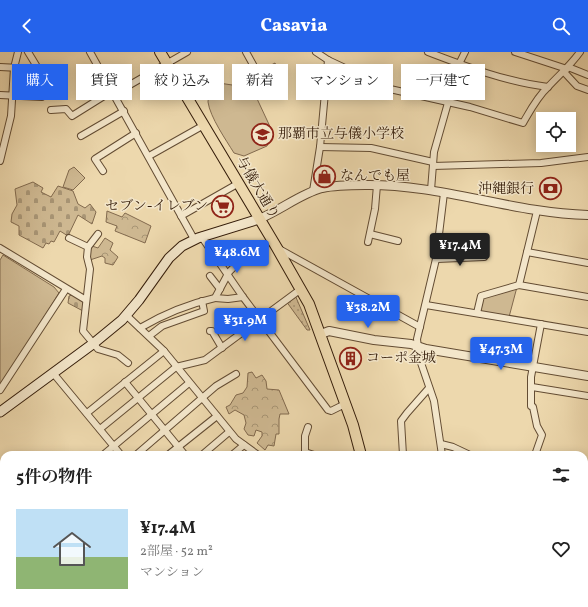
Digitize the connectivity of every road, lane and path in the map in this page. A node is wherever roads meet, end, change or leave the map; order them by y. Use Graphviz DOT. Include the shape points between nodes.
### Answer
graph roads {
  1 [pos="18,52"];
  2 [pos="38,52"];
  3 [pos="90,52"];
  4 [pos="160,52"];
  5 [pos="186,52"];
  6 [pos="246,52"];
  7 [pos="316,52"];
  8 [pos="428,52"];
  9 [pos="465,52"];
  10 [pos="514,52"];
  11 [pos="580,52"];
  12 [pos="30,54"];
  13 [pos="328,60"];
  14 [pos="167,63"];
  15 [pos="15,64"];
  16 [pos="36,64"];
  17 [pos="97,64"];
  18 [pos="253,64"];
  19 [pos="459,64"];
  20 [pos="0,67"];
  21 [pos="12,68"];
  22 [pos="566,69"];
  23 [pos="485,72"];
  24 [pos="588,74"];
  25 [pos="132,82"];
  26 [pos="548,87"];
  27 [pos="588,90"];
  28 [pos="0,95"];
  29 [pos="12,96"];
  30 [pos="99,100"];
  31 [pos="118,100"];
  32 [pos="448,102"];
  33 [pos="51,110"];
  34 [pos="124,111"];
  35 [pos="204,125"];
  36 [pos="136,133"];
  37 [pos="81,136"];
  38 [pos="320,147"];
  39 [pos="149,156"];
  40 [pos="588,157"];
  41 [pos="0,161"];
  42 [pos="433,164"];
  43 [pos="103,170"];
  44 [pos="238,183"];
  45 [pos="377,185"];
  46 [pos="431,190"];
  47 [pos="313,191"];
  48 [pos="444,193"];
  49 [pos="538,211"];
  50 [pos="588,215"];
  51 [pos="181,216"];
  52 [pos="259,219"];
  53 [pos="98,234"];
  54 [pos="370,234"];
  55 [pos="68,238"];
  56 [pos="197,238"];
  57 [pos="398,241"];
  58 [pos="368,242"];
  59 [pos="88,247"];
  60 [pos="0,248"];
  61 [pos="277,248"];
  62 [pos="528,252"];
  63 [pos="484,257"];
  64 [pos="436,259"];
  65 [pos="240,261"];
  66 [pos="588,263"];
  67 [pos="210,276"];
  68 [pos="228,276"];
  69 [pos="519,285"];
  70 [pos="66,289"];
  71 [pos="220,289"];
  72 [pos="301,289"];
  73 [pos="243,297"];
  74 [pos="588,297"];
  75 [pos="215,298"];
  76 [pos="86,300"];
  77 [pos="202,301"];
  78 [pos="426,305"];
  79 [pos="477,313"];
  80 [pos="126,315"];
  81 [pos="259,320"];
  82 [pos="541,324"];
  83 [pos="420,327"];
  84 [pos="140,328"];
  85 [pos="210,331"];
  86 [pos="588,332"];
  87 [pos="321,334"];
  88 [pos="150,336"];
  89 [pos="94,343"];
  90 [pos="418,347"];
  91 [pos="222,348"];
  92 [pos="164,351"];
  93 [pos="128,363"];
  94 [pos="176,367"];
  95 [pos="534,367"];
  96 [pos="53,373"];
  97 [pos="236,374"];
  98 [pos="588,376"];
  99 [pos="125,382"];
  100 [pos="189,383"];
  101 [pos="532,387"];
  102 [pos="429,388"];
  103 [pos="0,390"];
  104 [pos="588,396"];
  105 [pos="138,398"];
  106 [pos="203,398"];
  107 [pos="345,404"];
  108 [pos="0,412"];
  109 [pos="87,413"];
  110 [pos="152,415"];
  111 [pos="217,416"];
  112 [pos="308,427"];
  113 [pos="100,429"];
  114 [pos="166,431"];
  115 [pos="230,432"];
  116 [pos="441,444"];
  117 [pos="244,445"];
  118 [pos="114,446"];
  119 [pos="178,447"];
  120 [pos="108,451"];
  121 [pos="118,451"];
  122 [pos="141,451"];
  123 [pos="173,451"];
  124 [pos="182,451"];
  125 [pos="207,451"];
  126 [pos="237,451"];
  127 [pos="252,451"];
  128 [pos="305,451"];
  129 [pos="360,451"];
  130 [pos="402,451"];
  131 [pos="442,451"];
  132 [pos="462,451"];
  133 [pos="536,451"];
  1 -- 15 [label="street"];
  2 -- 12 [label="street"];
  3 -- 17 [label="street"];
  4 -- 14 [label="highway, 与儀大通り"];
  5 -- 14 [label="street"];
  6 -- 18 [label="street"];
  7 -- 13 [label="street"];
  8 -- 19 [label="street"];
  9 -- 19 [label="street"];
  10 -- 22 [label="street"];
  11 -- 22 [label="street"];
  12 -- 16 [label="street"];
  13 -- 32 [label="street" via="390,89"];
  13 -- 38 [label="street"];
  14 -- 25 [label="street"];
  14 -- 35 [label="highway, 与儀大通り"];
  20 -- 21 [label="street"];
  22 -- 24 [label="street"];
  22 -- 26 [label="street"];
  22 -- 27 [label="street" via="577,86"];
  23 -- 26 [label="street"];
  26 -- 32 [label="street" via="523,123"];
  28 -- 29 [label="street"];
  29 -- 41 [label="street" via="11,116"];
  30 -- 33 [label="street" via="72,116 66,110"];
  31 -- 34 [label="street"];
  32 -- 42 [label="street"];
  34 -- 36 [label="street"];
  34 -- 37 [label="street"];
  35 -- 39 [label="street"];
  35 -- 44 [label="highway, 与儀大通り"];
  36 -- 39 [label="street"];
  36 -- 43 [label="street" via="95,159"];
  38 -- 42 [label="street" via="371,148"];
  38 -- 47 [label="street"];
  39 -- 51 [label="street"];
  40 -- 42 [label="street" via="541,164"];
  42 -- 46 [label="street"];
  44 -- 51 [label="street"];
  44 -- 52 [label="highway, 与儀大通り"];
  45 -- 46 [label="street"];
  45 -- 47 [label="street" via="340,186"];
  45 -- 54 [label="street"];
  46 -- 48 [label="street"];
  47 -- 52 [label="street"];
  48 -- 49 [label="street"];
  48 -- 64 [label="street"];
  49 -- 50 [label="street"];
  49 -- 62 [label="street"];
  51 -- 56 [label="street"];
  52 -- 56 [label="main road"];
  52 -- 61 [label="highway, 与儀大通り"];
  53 -- 59 [label="street"];
  54 -- 57 [label="street"];
  54 -- 58 [label="street"];
  55 -- 59 [label="street"];
  56 -- 68 [label="street"];
  56 -- 80 [label="main road" via="172,255"];
  59 -- 76 [label="street" via="86,257 90,269"];
  60 -- 70 [label="street"];
  61 -- 72 [label="highway, 与儀大通り"];
  61 -- 83 [label="street"];
  62 -- 66 [label="street"];
  62 -- 69 [label="street"];
  63 -- 64 [label="street"];
  64 -- 78 [label="street"];
  65 -- 68 [label="street"];
  67 -- 71 [label="street"];
  68 -- 71 [label="street"];
  68 -- 73 [label="street"];
  69 -- 74 [label="street"];
  69 -- 79 [label="street" via="481,296"];
  70 -- 76 [label="street"];
  70 -- 103 [label="street"];
  71 -- 75 [label="street"];
  72 -- 81 [label="street"];
  72 -- 87 [label="highway, 与儀大通り"];
  73 -- 75 [label="street"];
  73 -- 81 [label="street"];
  75 -- 77 [label="street"];
  76 -- 89 [label="street" via="84,331"];
  77 -- 84 [label="street" via="160,316"];
  77 -- 88 [label="street" via="204,311 162,326"];
  78 -- 79 [label="street"];
  78 -- 83 [label="street"];
  79 -- 82 [label="street"];
  80 -- 84 [label="street"];
  80 -- 89 [label="main road"];
  81 -- 91 [label="street"];
  81 -- 107 [label="street" via="328,410 332,411"];
  82 -- 86 [label="street"];
  82 -- 95 [label="street"];
  83 -- 90 [label="street"];
  84 -- 88 [label="street"];
  85 -- 91 [label="street"];
  87 -- 90 [label="street" via="329,331"];
  87 -- 107 [label="highway, 与儀大通り"];
  88 -- 92 [label="street"];
  89 -- 93 [label="street" via="98,349 118,355"];
  89 -- 96 [label="main road"];
  90 -- 95 [label="street"];
  90 -- 102 [label="street"];
  91 -- 94 [label="street" via="205,360"];
  92 -- 94 [label="street"];
  92 -- 99 [label="street"];
  94 -- 100 [label="street"];
  94 -- 105 [label="street"];
  95 -- 98 [label="street"];
  95 -- 101 [label="street"];
  96 -- 108 [label="main road"];
  96 -- 109 [label="street"];
  97 -- 106 [label="street" via="216,386"];
  99 -- 105 [label="street"];
  99 -- 109 [label="street"];
  100 -- 106 [label="street"];
  100 -- 110 [label="street"];
  101 -- 104 [label="street"];
  101 -- 133 [label="street" via="532,406 542,435"];
  102 -- 116 [label="street"];
  102 -- 130 [label="street" via="401,421"];
  105 -- 110 [label="street"];
  105 -- 113 [label="street"];
  106 -- 111 [label="street"];
  106 -- 114 [label="street"];
  107 -- 129 [label="highway, 与儀大通り"];
  109 -- 113 [label="street"];
  110 -- 114 [label="street"];
  110 -- 118 [label="street"];
  111 -- 115 [label="street"];
  111 -- 119 [label="street"];
  112 -- 128 [label="street"];
  113 -- 118 [label="street"];
  114 -- 119 [label="street"];
  114 -- 122 [label="street"];
  115 -- 117 [label="street"];
  115 -- 125 [label="street"];
  116 -- 131 [label="street"];
  116 -- 132 [label="street"];
  117 -- 126 [label="street"];
  117 -- 127 [label="street"];
  118 -- 120 [label="street"];
  118 -- 121 [label="street"];
  119 -- 123 [label="street"];
  119 -- 124 [label="street"];
}
